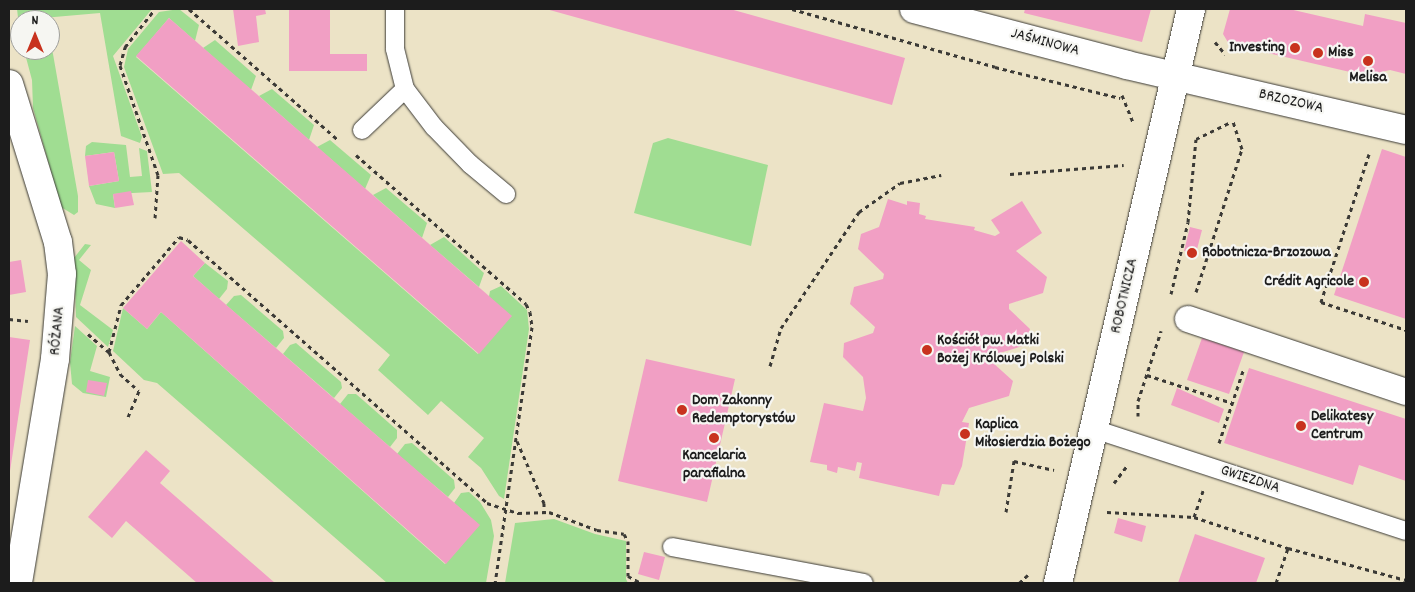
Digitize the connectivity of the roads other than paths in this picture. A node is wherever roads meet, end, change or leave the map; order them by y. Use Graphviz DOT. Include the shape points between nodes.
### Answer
graph roads {
  1 [pos="395,9"];
  2 [pos="914,9"];
  3 [pos="1191,9"];
  4 [pos="1175,76"];
  5 [pos="9,84"];
  6 [pos="406,89"];
  7 [pos="362,130"];
  8 [pos="1406,130"];
  9 [pos="506,194"];
  10 [pos="1188,319"];
  11 [pos="1406,392"];
  12 [pos="1094,429"];
  13 [pos="1406,531"];
  14 [pos="672,546"];
  15 [pos="18,583"];
  16 [pos="864,583"];
  17 [pos="1058,583"];
  1 -- 6 [label="lane" via="395,49"];
  2 -- 4 [label="street, JAŚMINOWA"];
  3 -- 4 [label="street, ROBOTNICZA"];
  4 -- 8 [label="street, BRZOZOWA"];
  4 -- 12 [label="street, ROBOTNICZA"];
  5 -- 15 [label="street, RÓŻANA" via="58,242 62,274 60,323"];
  6 -- 7 [label="lane"];
  6 -- 9 [label="lane" via="440,133"];
  10 -- 11 [label="street"];
  12 -- 13 [label="lane, GWIEZDNA"];
  12 -- 17 [label="street, ROBOTNICZA"];
  14 -- 16 [label="lane"];
}
